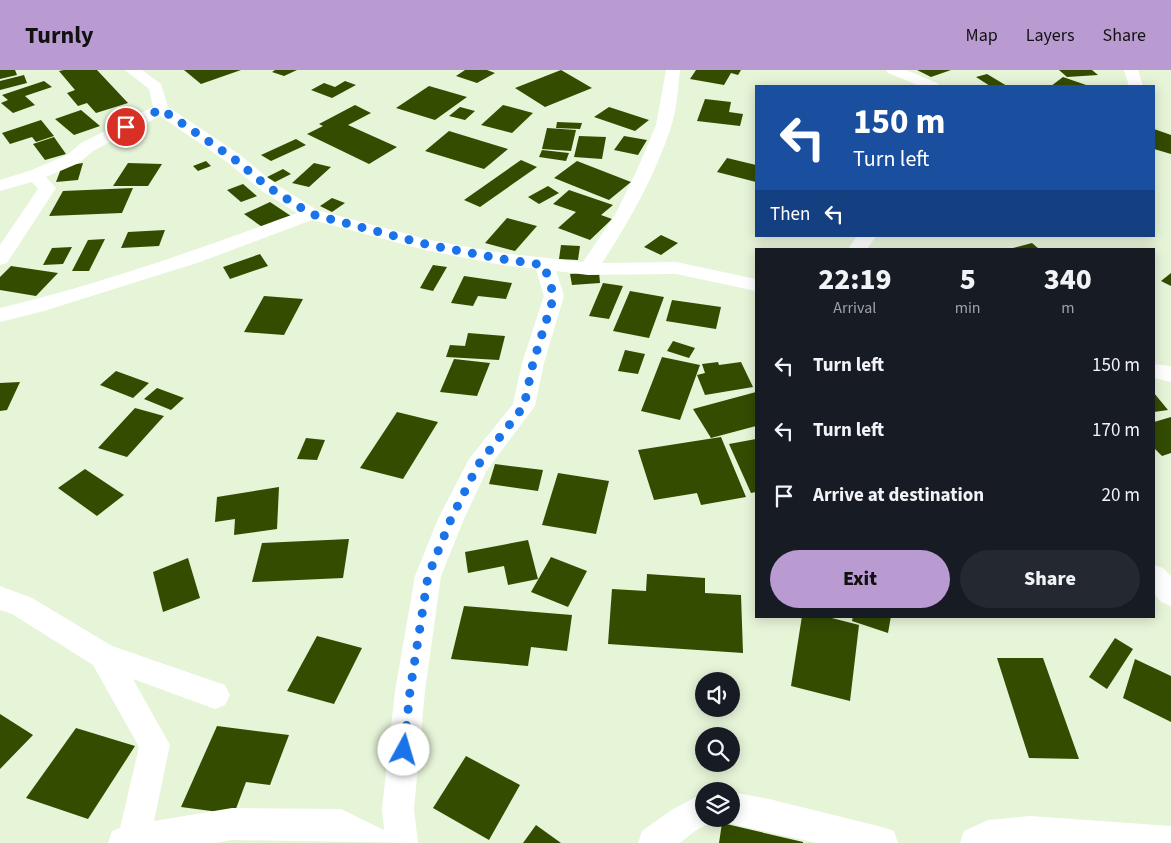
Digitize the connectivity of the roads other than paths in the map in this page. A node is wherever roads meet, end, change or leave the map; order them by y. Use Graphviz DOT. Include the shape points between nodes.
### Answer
graph roads {
  1 [pos="132,70"];
  2 [pos="673,70"];
  3 [pos="894,70"];
  4 [pos="1131,70"];
  5 [pos="930,85"];
  6 [pos="1136,85"];
  7 [pos="161,109"];
  8 [pos="36,175"];
  9 [pos="0,186"];
  10 [pos="311,214"];
  11 [pos="866,237"];
  12 [pos="858,248"];
  13 [pos="0,259"];
  14 [pos="544,265"];
  15 [pos="588,269"];
  16 [pos="755,285"];
  17 [pos="0,315"];
  18 [pos="1155,371"];
  19 [pos="1171,374"];
  20 [pos="1155,577"];
  21 [pos="1171,594"];
  22 [pos="0,598"];
  23 [pos="103,656"];
  24 [pos="215,695"];
  25 [pos="740,810"];
  26 [pos="695,814"];
  27 [pos="987,841"];
  28 [pos="129,842"];
  29 [pos="1171,842"];
  30 [pos="376,843"];
  31 [pos="402,843"];
  32 [pos="654,843"];
  33 [pos="882,843"];
  1 -- 7 [label="street" via="156,88"];
  2 -- 15 [label="street" via="664,125 646,170 625,213"];
  3 -- 5 [label="street"];
  4 -- 6 [label="street"];
  7 -- 8 [label="street" via="87,147 73,159"];
  7 -- 10 [label="street" via="233,158 268,187"];
  8 -- 9 [label="street"];
  8 -- 13 [label="street" via="46,188"];
  10 -- 14 [label="street" via="429,245"];
  10 -- 17 [label="street" via="193,258"];
  11 -- 12 [label="street"];
  14 -- 15 [label="street"];
  14 -- 31 [label="street" via="554,296 533,363 524,406 478,465 428,576 410,691 398,809"];
  15 -- 16 [label="street" via="676,268"];
  18 -- 19 [label="street"];
  20 -- 21 [label="street"];
  22 -- 23 [label="street" via="22,606"];
  23 -- 24 [label="street"];
  23 -- 28 [label="street" via="155,745"];
  25 -- 33 [label="street"];
  26 -- 32 [label="street"];
  27 -- 29 [label="street" via="1030,832"];
  28 -- 30 [label="street" via="232,824 341,825"];
}
